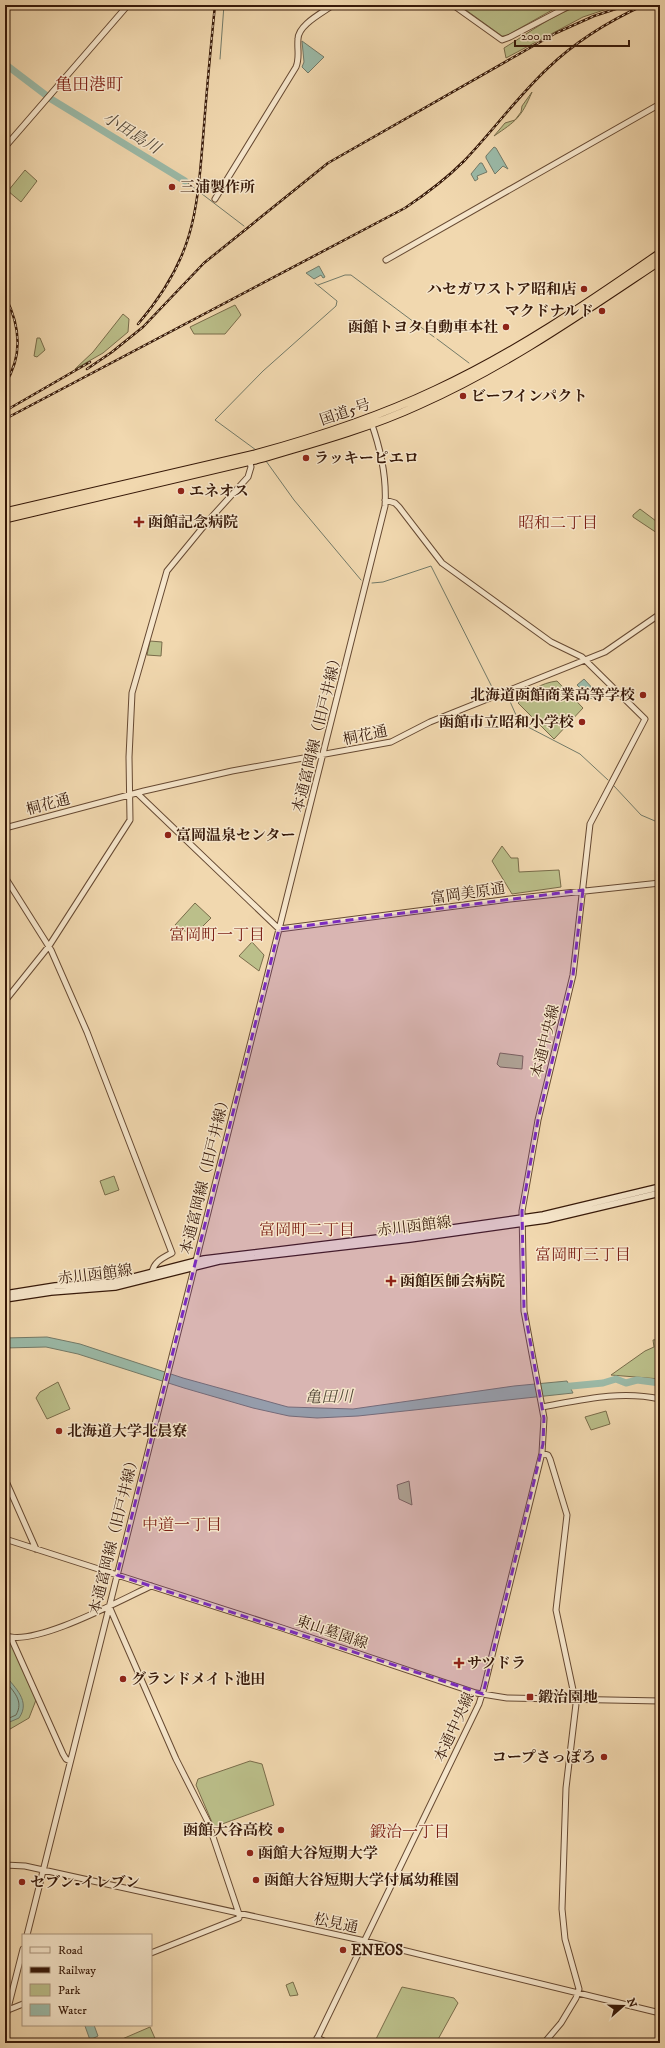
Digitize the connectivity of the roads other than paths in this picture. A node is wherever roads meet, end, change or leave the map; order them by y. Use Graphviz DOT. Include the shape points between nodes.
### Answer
graph roads {
  1 [pos="128,5"];
  2 [pos="333,5"];
  3 [pos="453,5"];
  4 [pos="571,5"];
  5 [pos="660,104"];
  6 [pos="5,147"];
  7 [pos="215,199"];
  8 [pos="660,253"];
  9 [pos="386,260"];
  10 [pos="660,261"];
  11 [pos="370,421"];
  12 [pos="257,456"];
  13 [pos="385,500"];
  14 [pos="5,512"];
  15 [pos="5,519"];
  16 [pos="660,614"];
  17 [pos="585,660"];
  18 [pos="323,755"];
  19 [pos="137,793"];
  20 [pos="130,795"];
  21 [pos="5,828"];
  22 [pos="5,877"];
  23 [pos="660,883"];
  24 [pos="583,890"];
  25 [pos="279,929"];
  26 [pos="49,946"];
  27 [pos="5,1002"];
  28 [pos="660,1187"];
  29 [pos="660,1193"];
  30 [pos="522,1220"];
  31 [pos="195,1261"];
  32 [pos="194,1267"];
  33 [pos="152,1275"];
  34 [pos="5,1294"];
  35 [pos="5,1299"];
  36 [pos="660,1399"];
  37 [pos="542,1407"];
  38 [pos="542,1453"];
  39 [pos="5,1479"];
  40 [pos="5,1539"];
  41 [pos="36,1549"];
  42 [pos="117,1575"];
  43 [pos="151,1586"];
  44 [pos="109,1606"];
  45 [pos="5,1635"];
  46 [pos="11,1638"];
  47 [pos="483,1694"];
  48 [pos="575,1700"];
  49 [pos="660,1701"];
  50 [pos="70,1761"];
  51 [pos="5,1865"];
  52 [pos="42,1870"];
  53 [pos="239,1914"];
  54 [pos="27,1934"];
  55 [pos="365,1941"];
  56 [pos="22,1953"];
  57 [pos="152,1953"];
  58 [pos="578,1993"];
  59 [pos="22,2004"];
  60 [pos="8,2010"];
  61 [pos="660,2013"];
  62 [pos="5,2020"];
  63 [pos="316,2041"];
  64 [pos="328,2043"];
  65 [pos="544,2043"];
  1 -- 6 [label="street"];
  2 -- 7 [label="street" via="299,33 299,57 296,67"];
  3 -- 4 [label="street" via="502,40"];
  5 -- 9 [label="street"];
  8 -- 11 [label="highway, 国道5号" via="506,353"];
  10 -- 11 [label="highway, 国道5号" via="552,334 511,358 431,400"];
  11 -- 12 [label="highway, 国道5号"];
  11 -- 13 [label="street, 本通富岡線（旧戸井線）" via="383,465 386,482"];
  12 -- 14 [label="highway, 国道5号"];
  12 -- 15 [label="highway, 国道5号"];
  12 -- 20 [label="street" via="248,477 167,571 132,693"];
  13 -- 17 [label="street" via="399,507 442,563 551,642 578,654"];
  13 -- 18 [label="street, 本通富岡線（旧戸井線）"];
  16 -- 17 [label="street, 桐花通" via="611,649"];
  17 -- 18 [label="street, 桐花通" via="437,719 391,742"];
  17 -- 24 [label="street, 本通中央線" via="645,719 590,824"];
  18 -- 19 [label="street, 桐花通" via="232,771"];
  18 -- 25 [label="street, 本通富岡線（旧戸井線）"];
  19 -- 20 [label="street, 桐花通"];
  19 -- 25 [label="street"];
  20 -- 21 [label="street, 桐花通"];
  20 -- 26 [label="street" via="130,820"];
  22 -- 26 [label="street"];
  23 -- 24 [label="street, 富岡美原通"];
  24 -- 25 [label="street, 富岡美原通"];
  24 -- 30 [label="street, 本通中央線" via="573,975 538,1120"];
  25 -- 31 [label="street, 本通富岡線（旧戸井線）"];
  26 -- 27 [label="street"];
  26 -- 33 [label="street" via="87,1032 172,1253 157,1263 152,1269"];
  28 -- 30 [label="main road, 赤川函館線"];
  29 -- 30 [label="main road, 赤川函館線" via="554,1218"];
  30 -- 31 [label="main road, 赤川函館線"];
  30 -- 32 [label="main road, 赤川函館線" via="380,1243"];
  30 -- 37 [label="street, 本通中央線" via="524,1307"];
  31 -- 32 [label="street, 本通富岡線（旧戸井線）"];
  31 -- 33 [label="main road, 赤川函館線"];
  32 -- 33 [label="main road, 赤川函館線"];
  32 -- 42 [label="street, 本通富岡線（旧戸井線）"];
  33 -- 34 [label="main road, 赤川函館線" via="114,1282 55,1286"];
  33 -- 35 [label="main road, 赤川函館線" via="115,1287"];
  36 -- 37 [label="street" via="632,1395 607,1396"];
  37 -- 38 [label="street, 本通中央線"];
  38 -- 47 [label="street, 本通中央線"];
  38 -- 48 [label="street" via="550,1459 567,1515 556,1605"];
  39 -- 41 [label="street"];
  40 -- 41 [label="street, 東山墓園線"];
  41 -- 42 [label="street, 東山墓園線"];
  42 -- 43 [label="street, 東山墓園線"];
  42 -- 44 [label="street, 本通富岡線（旧戸井線）"];
  43 -- 44 [label="street"];
  43 -- 47 [label="street, 東山墓園線"];
  44 -- 46 [label="street" via="46,1633"];
  44 -- 50 [label="street, 本通富岡線（旧戸井線）"];
  44 -- 53 [label="street" via="176,1759 208,1822"];
  45 -- 46 [label="street"];
  46 -- 50 [label="street" via="63,1754"];
  47 -- 48 [label="street, 東山墓園線" via="507,1698"];
  47 -- 55 [label="street, 本通中央線"];
  48 -- 49 [label="street, 東山墓園線"];
  48 -- 58 [label="street" via="566,1788 562,1909 565,1937 578,1984"];
  50 -- 52 [label="street, 本通富岡線（旧戸井線）"];
  51 -- 52 [label="street, 松見通"];
  52 -- 53 [label="street, 松見通"];
  52 -- 54 [label="street, 本通富岡線（旧戸井線）"];
  53 -- 55 [label="street, 松見通"];
  53 -- 57 [label="street" via="239,1918"];
  55 -- 58 [label="street, 松見通"];
  55 -- 63 [label="street, 本通中央線"];
  56 -- 60 [label="street"];
  58 -- 61 [label="street, 松見通"];
  58 -- 65 [label="street" via="558,2027"];
  59 -- 60 [label="street"];
  60 -- 62 [label="street"];
  63 -- 64 [label="street"];
}
